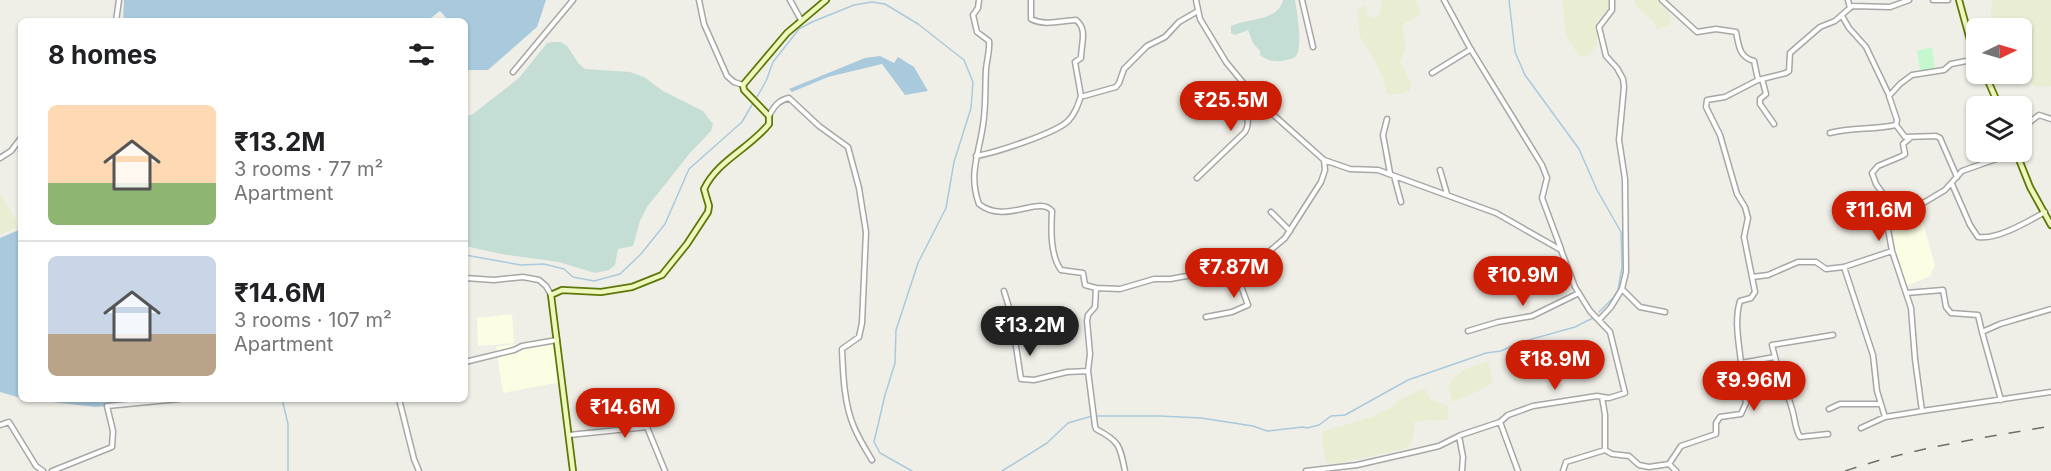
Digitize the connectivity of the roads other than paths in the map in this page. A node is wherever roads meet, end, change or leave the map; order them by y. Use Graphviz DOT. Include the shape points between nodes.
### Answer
graph roads {
  1 [pos="119,0"];
  2 [pos="573,0"];
  3 [pos="699,0"];
  4 [pos="790,0"];
  5 [pos="826,0"];
  6 [pos="979,0"];
  7 [pos="1031,0"];
  8 [pos="1196,0"];
  9 [pos="1302,0"];
  10 [pos="1444,0"];
  11 [pos="1612,0"];
  12 [pos="1662,0"];
  13 [pos="1848,0"];
  14 [pos="1909,0"];
  15 [pos="1933,0"];
  16 [pos="1948,0"];
  17 [pos="1959,0"];
  18 [pos="1850,8"];
  19 [pos="1198,11"];
  20 [pos="1842,16"];
  21 [pos="116,18"];
  22 [pos="801,20"];
  23 [pos="1966,26"];
  24 [pos="1313,47"];
  25 [pos="1471,49"];
  26 [pos="1966,61"];
  27 [pos="513,72"];
  28 [pos="1432,73"];
  29 [pos="1760,79"];
  30 [pos="743,85"];
  31 [pos="1252,93"];
  32 [pos="1889,95"];
  33 [pos="1081,96"];
  34 [pos="769,116"];
  35 [pos="1387,119"];
  36 [pos="2051,119"];
  37 [pos="2032,120"];
  38 [pos="1774,124"];
  39 [pos="1896,124"];
  40 [pos="1830,133"];
  41 [pos="1910,138"];
  42 [pos="18,142"];
  43 [pos="976,156"];
  44 [pos="0,158"];
  45 [pos="1324,160"];
  46 [pos="1988,162"];
  47 [pos="2020,162"];
  48 [pos="1440,170"];
  49 [pos="1392,175"];
  50 [pos="1956,177"];
  51 [pos="1197,178"];
  52 [pos="1952,184"];
  53 [pos="1448,195"];
  54 [pos="1401,202"];
  55 [pos="1894,209"];
  56 [pos="1271,212"];
  57 [pos="2045,212"];
  58 [pos="2051,225"];
  59 [pos="1290,231"];
  60 [pos="1561,250"];
  61 [pos="1892,251"];
  62 [pos="1234,267"];
  63 [pos="1844,267"];
  64 [pos="1752,277"];
  65 [pos="468,278"];
  66 [pos="1096,288"];
  67 [pos="1622,289"];
  68 [pos="1004,291"];
  69 [pos="1579,293"];
  70 [pos="1906,293"];
  71 [pos="551,295"];
  72 [pos="2051,309"];
  73 [pos="1665,312"];
  74 [pos="1206,317"];
  75 [pos="1599,320"];
  76 [pos="1468,331"];
  77 [pos="1982,332"];
  78 [pos="1833,335"];
  79 [pos="557,340"];
  80 [pos="1775,357"];
  81 [pos="468,361"];
  82 [pos="1741,363"];
  83 [pos="1088,371"];
  84 [pos="2051,392"];
  85 [pos="1602,397"];
  86 [pos="2001,399"];
  87 [pos="148,402"];
  88 [pos="400,402"];
  89 [pos="1881,404"];
  90 [pos="1829,409"];
  91 [pos="1922,411"];
  92 [pos="1885,417"];
  93 [pos="1500,422"];
  94 [pos="0,425"];
  95 [pos="1861,428"];
  96 [pos="1828,434"];
  97 [pos="569,435"];
  98 [pos="1459,436"];
  99 [pos="1605,450"];
  100 [pos="872,460"];
  101 [pos="1670,464"];
  102 [pos="1352,465"];
  103 [pos="1650,469"];
  104 [pos="43,471"];
  105 [pos="52,471"];
  106 [pos="419,471"];
  107 [pos="573,471"];
  108 [pos="665,471"];
  109 [pos="1125,471"];
  110 [pos="1306,471"];
  111 [pos="1353,471"];
  112 [pos="1462,471"];
  113 [pos="1518,471"];
  114 [pos="1563,471"];
  115 [pos="1676,471"];
  1 -- 21 [label="street"];
  2 -- 27 [label="street"];
  3 -- 30 [label="street" via="704,24 727,76"];
  4 -- 22 [label="street"];
  5 -- 22 [label="main road"];
  6 -- 43 [label="street" via="973,15 977,32 989,40 989,45 983,127"];
  7 -- 33 [label="street" via="1030,20 1080,23 1081,58 1075,62"];
  8 -- 19 [label="street"];
  9 -- 24 [label="street"];
  10 -- 25 [label="street"];
  11 -- 67 [label="street" via="1612,10 1599,27 1606,56 1617,68 1624,87 1619,140 1627,242"];
  12 -- 29 [label="street" via="1697,32 1736,32 1738,47 1746,58 1754,61"];
  13 -- 18 [label="street"];
  14 -- 18 [label="street" via="1890,7"];
  15 -- 16 [label="street"];
  17 -- 23 [label="main road"];
  18 -- 20 [label="street"];
  19 -- 31 [label="street" via="1226,62"];
  19 -- 33 [label="street" via="1147,46 1124,69 1116,87"];
  20 -- 29 [label="street" via="1820,27 1790,53 1790,70"];
  20 -- 32 [label="street" via="1866,47"];
  22 -- 30 [label="main road"];
  25 -- 28 [label="street"];
  25 -- 60 [label="street" via="1542,165 1547,178 1542,198"];
  26 -- 32 [label="street" via="1944,70 1912,75"];
  29 -- 38 [label="street" via="1766,94 1760,104"];
  29 -- 64 [label="street" via="1725,97 1707,100 1706,108 1720,135 1748,218 1744,237"];
  30 -- 34 [label="main road"];
  31 -- 45 [label="street"];
  31 -- 51 [label="street" via="1243,105 1249,123 1245,132"];
  32 -- 39 [label="street"];
  33 -- 43 [label="street" via="1077,108 1061,127 998,152"];
  34 -- 71 [label="main road" via="766,128 710,179 704,189 708,212 662,275 632,287 601,292 562,290"];
  34 -- 100 [label="street" via="782,99 789,98 848,147 866,232 862,324 859,337 842,349 843,367 853,426"];
  35 -- 49 [label="street" via="1383,135"];
  36 -- 37 [label="street" via="2039,115"];
  39 -- 40 [label="street"];
  39 -- 41 [label="street" via="1901,134"];
  41 -- 50 [label="street" via="1940,138"];
  41 -- 55 [label="street" via="1903,144 1905,154 1878,166 1872,173"];
  42 -- 44 [label="street"];
  43 -- 66 [label="street" via="979,204 992,212 1045,205 1051,208 1058,267 1083,273 1085,285"];
  45 -- 49 [label="street" via="1350,169"];
  45 -- 59 [label="street" via="1325,176"];
  46 -- 50 [label="street"];
  47 -- 57 [label="main road"];
  48 -- 53 [label="street"];
  49 -- 53 [label="street"];
  49 -- 54 [label="street"];
  50 -- 52 [label="street"];
  52 -- 55 [label="street" via="1924,202"];
  52 -- 57 [label="street" via="1978,237 2008,230"];
  53 -- 60 [label="street" via="1496,213"];
  55 -- 61 [label="street" via="1885,213"];
  56 -- 59 [label="street"];
  57 -- 58 [label="main road"];
  59 -- 62 [label="street" via="1265,255"];
  60 -- 69 [label="street"];
  61 -- 63 [label="street"];
  61 -- 70 [label="street"];
  62 -- 66 [label="street" via="1154,279 1120,289"];
  62 -- 74 [label="street" via="1248,305"];
  63 -- 64 [label="street" via="1826,269 1816,262 1798,262"];
  63 -- 89 [label="street" via="1873,355"];
  64 -- 82 [label="street" via="1755,292 1751,298 1740,301 1736,320"];
  65 -- 71 [label="street" via="539,280"];
  66 -- 83 [label="street" via="1095,307 1088,315"];
  67 -- 73 [label="street" via="1640,307"];
  67 -- 75 [label="street"];
  68 -- 83 [label="street" via="1021,379"];
  69 -- 75 [label="street"];
  69 -- 76 [label="street" via="1532,316"];
  70 -- 77 [label="street" via="1943,290 1951,313 1978,315"];
  70 -- 91 [label="street"];
  71 -- 79 [label="main road"];
  72 -- 77 [label="street"];
  75 -- 85 [label="street" via="1610,332 1625,393"];
  77 -- 86 [label="street"];
  78 -- 80 [label="street" via="1772,345"];
  79 -- 81 [label="street"];
  79 -- 97 [label="main road"];
  80 -- 82 [label="street"];
  80 -- 96 [label="street" via="1797,433 1800,437"];
  82 -- 101 [label="street" via="1746,403 1741,414 1720,417 1716,434 1681,446"];
  83 -- 109 [label="street" via="1096,429 1117,444"];
  84 -- 86 [label="street"];
  85 -- 93 [label="street" via="1533,406"];
  85 -- 99 [label="street"];
  86 -- 91 [label="street"];
  87 -- 105 [label="street" via="107,406 114,431 112,447"];
  88 -- 106 [label="street"];
  89 -- 90 [label="street" via="1839,404"];
  89 -- 92 [label="street"];
  91 -- 92 [label="street"];
  92 -- 95 [label="street"];
  93 -- 98 [label="street"];
  93 -- 113 [label="street"];
  94 -- 104 [label="street" via="9,422"];
  97 -- 107 [label="main road"];
  97 -- 108 [label="street" via="647,427"];
  98 -- 102 [label="street" via="1440,446"];
  98 -- 112 [label="street" via="1464,457"];
  99 -- 103 [label="street" via="1629,456"];
  99 -- 114 [label="street" via="1566,462"];
  101 -- 103 [label="street"];
  101 -- 115 [label="street"];
  102 -- 110 [label="street"];
  102 -- 111 [label="street"];
}
